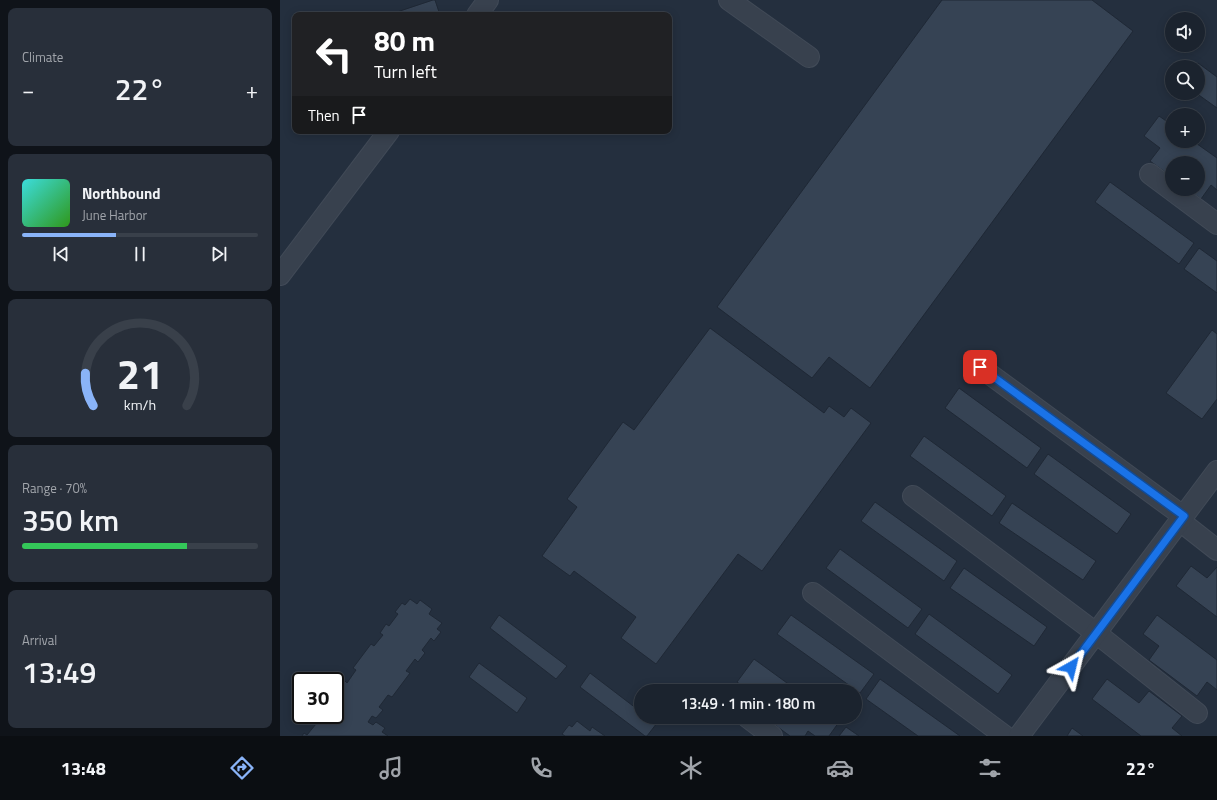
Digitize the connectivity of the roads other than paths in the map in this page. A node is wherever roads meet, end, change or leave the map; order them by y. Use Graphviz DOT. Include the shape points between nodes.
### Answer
graph roads {
  1 [pos="488,0"];
  2 [pos="728,0"];
  3 [pos="479,12"];
  4 [pos="809,57"];
  5 [pos="387,134"];
  6 [pos="1150,174"];
  7 [pos="1217,224"];
  8 [pos="280,275"];
  9 [pos="980,367"];
  10 [pos="1217,471"];
  11 [pos="913,496"];
  12 [pos="1182,518"];
  13 [pos="1217,550"];
  14 [pos="814,593"];
  15 [pos="1096,633"];
  16 [pos="1197,713"];
  17 [pos="756,724"];
  18 [pos="772,736"];
  19 [pos="1005,736"];
  20 [pos="1019,736"];
  1 -- 3 [label="street"];
  2 -- 4 [label="street"];
  5 -- 8 [label="street"];
  6 -- 7 [label="street"];
  9 -- 12 [label="street"];
  10 -- 12 [label="street"];
  11 -- 15 [label="street"];
  12 -- 13 [label="street"];
  12 -- 15 [label="street"];
  14 -- 19 [label="street"];
  15 -- 16 [label="street"];
  15 -- 20 [label="street"];
  17 -- 18 [label="street"];
}
